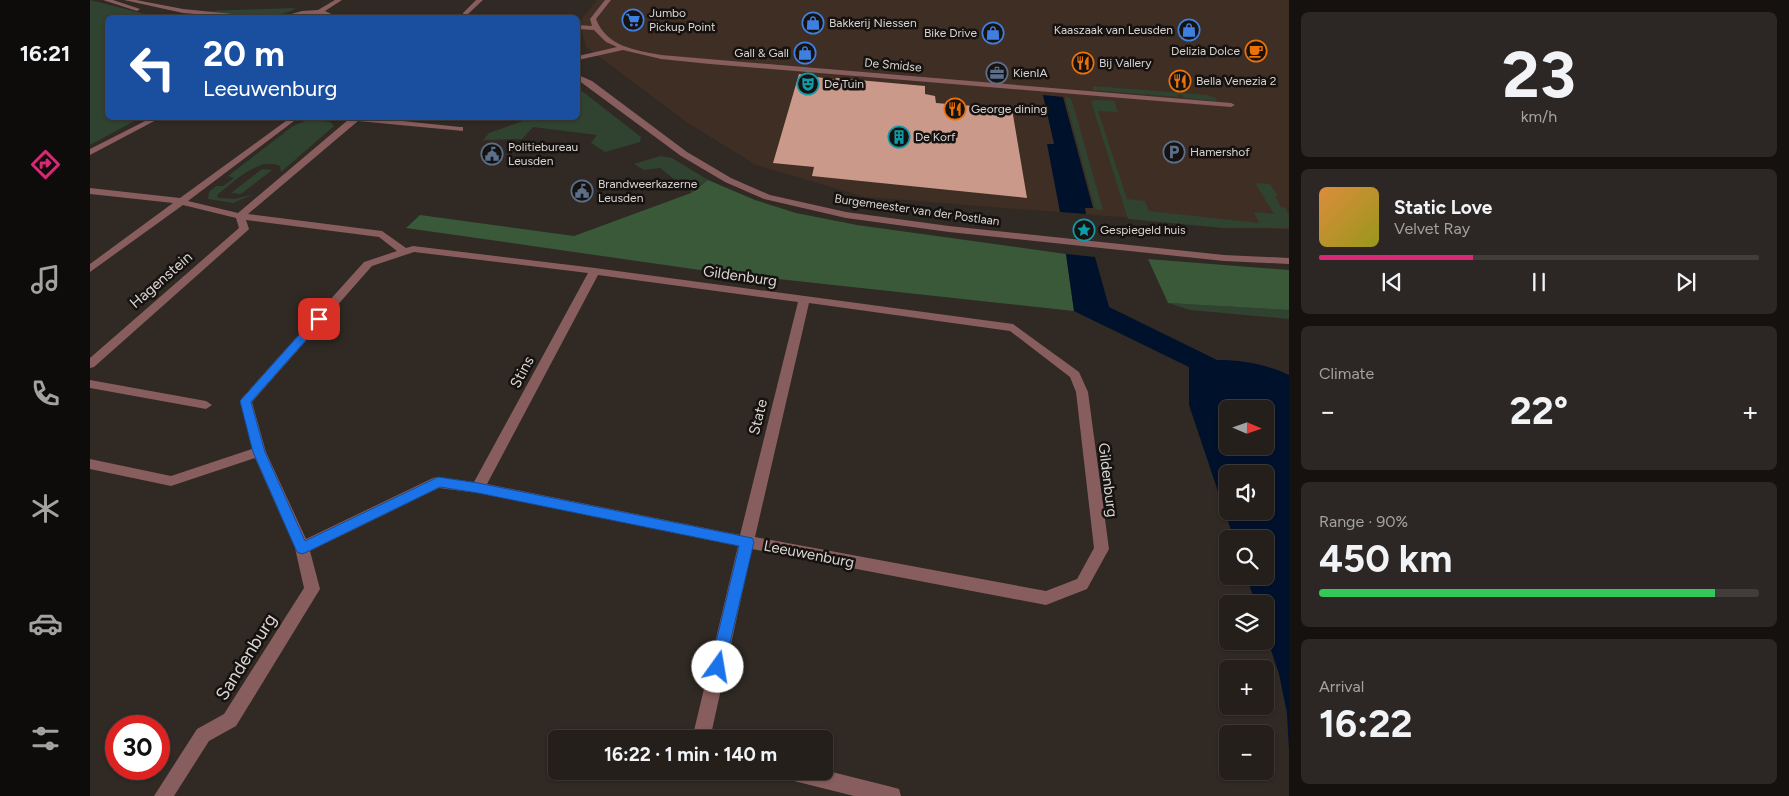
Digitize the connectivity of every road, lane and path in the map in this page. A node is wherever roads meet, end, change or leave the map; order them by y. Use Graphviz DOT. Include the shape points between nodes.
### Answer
graph roads {
  1 [pos="106,0"];
  2 [pos="127,0"];
  3 [pos="339,0"];
  4 [pos="480,0"];
  5 [pos="608,0"];
  6 [pos="320,12"];
  7 [pos="168,15"];
  8 [pos="233,15"];
  9 [pos="291,15"];
  10 [pos="332,15"];
  11 [pos="466,15"];
  12 [pos="580,27"];
  13 [pos="594,28"];
  14 [pos="624,48"];
  15 [pos="580,58"];
  16 [pos="580,78"];
  17 [pos="1232,105"];
  18 [pos="152,120"];
  19 [pos="291,120"];
  20 [pos="350,120"];
  21 [pos="370,120"];
  22 [pos="460,130"];
  23 [pos="90,152"];
  24 [pos="90,191"];
  25 [pos="179,202"];
  26 [pos="240,216"];
  27 [pos="404,252"];
  28 [pos="1289,260"];
  29 [pos="90,268"];
  30 [pos="595,271"];
  31 [pos="804,300"];
  32 [pos="90,364"];
  33 [pos="90,384"];
  34 [pos="206,405"];
  35 [pos="259,452"];
  36 [pos="90,464"];
  37 [pos="478,488"];
  38 [pos="747,542"];
  39 [pos="302,548"];
  40 [pos="1046,598"];
  41 [pos="703,730"];
  42 [pos="827,780"];
  43 [pos="163,796"];
  44 [pos="892,796"];
  1 -- 7 [label="street"];
  2 -- 8 [label="street" via="183,11"];
  3 -- 6 [label="street"];
  4 -- 11 [label="street"];
  5 -- 13 [label="street" via="593,19"];
  6 -- 9 [label="street"];
  6 -- 10 [label="street"];
  12 -- 13 [label="street"];
  13 -- 14 [label="street, De Smidse" via="601,38"];
  14 -- 15 [label="street"];
  14 -- 17 [label="street, De Smidse" via="710,62"];
  16 -- 28 [label="street, Burgemeester van der Postlaan" via="684,154 728,180 767,196 846,215 949,229 1224,258"];
  18 -- 23 [label="street"];
  19 -- 25 [label="street"];
  20 -- 26 [label="street"];
  21 -- 22 [label="street"];
  24 -- 25 [label="street"];
  25 -- 26 [label="street"];
  25 -- 29 [label="street"];
  26 -- 27 [label="street" via="382,234"];
  26 -- 32 [label="street, Hagenstein" via="244,229"];
  27 -- 30 [label="street, Gildenburg" via="413,248"];
  27 -- 35 [label="street, Gildenburg" via="368,264 246,401"];
  30 -- 31 [label="street, Gildenburg"];
  30 -- 37 [label="street, Stins"];
  31 -- 38 [label="street, State"];
  31 -- 40 [label="street, Gildenburg" via="1013,328 1075,375 1082,392 1102,549 1082,584"];
  33 -- 34 [label="street"];
  35 -- 36 [label="street" via="172,481"];
  35 -- 39 [label="street"];
  37 -- 38 [label="street, Leeuwenburg"];
  37 -- 39 [label="street, Leeuwenburg" via="438,482"];
  38 -- 40 [label="street, Leeuwenburg"];
  38 -- 41 [label="street, State"];
  39 -- 43 [label="street, Sandenburg" via="312,589 230,720 203,735"];
  42 -- 44 [label="street"];
}
